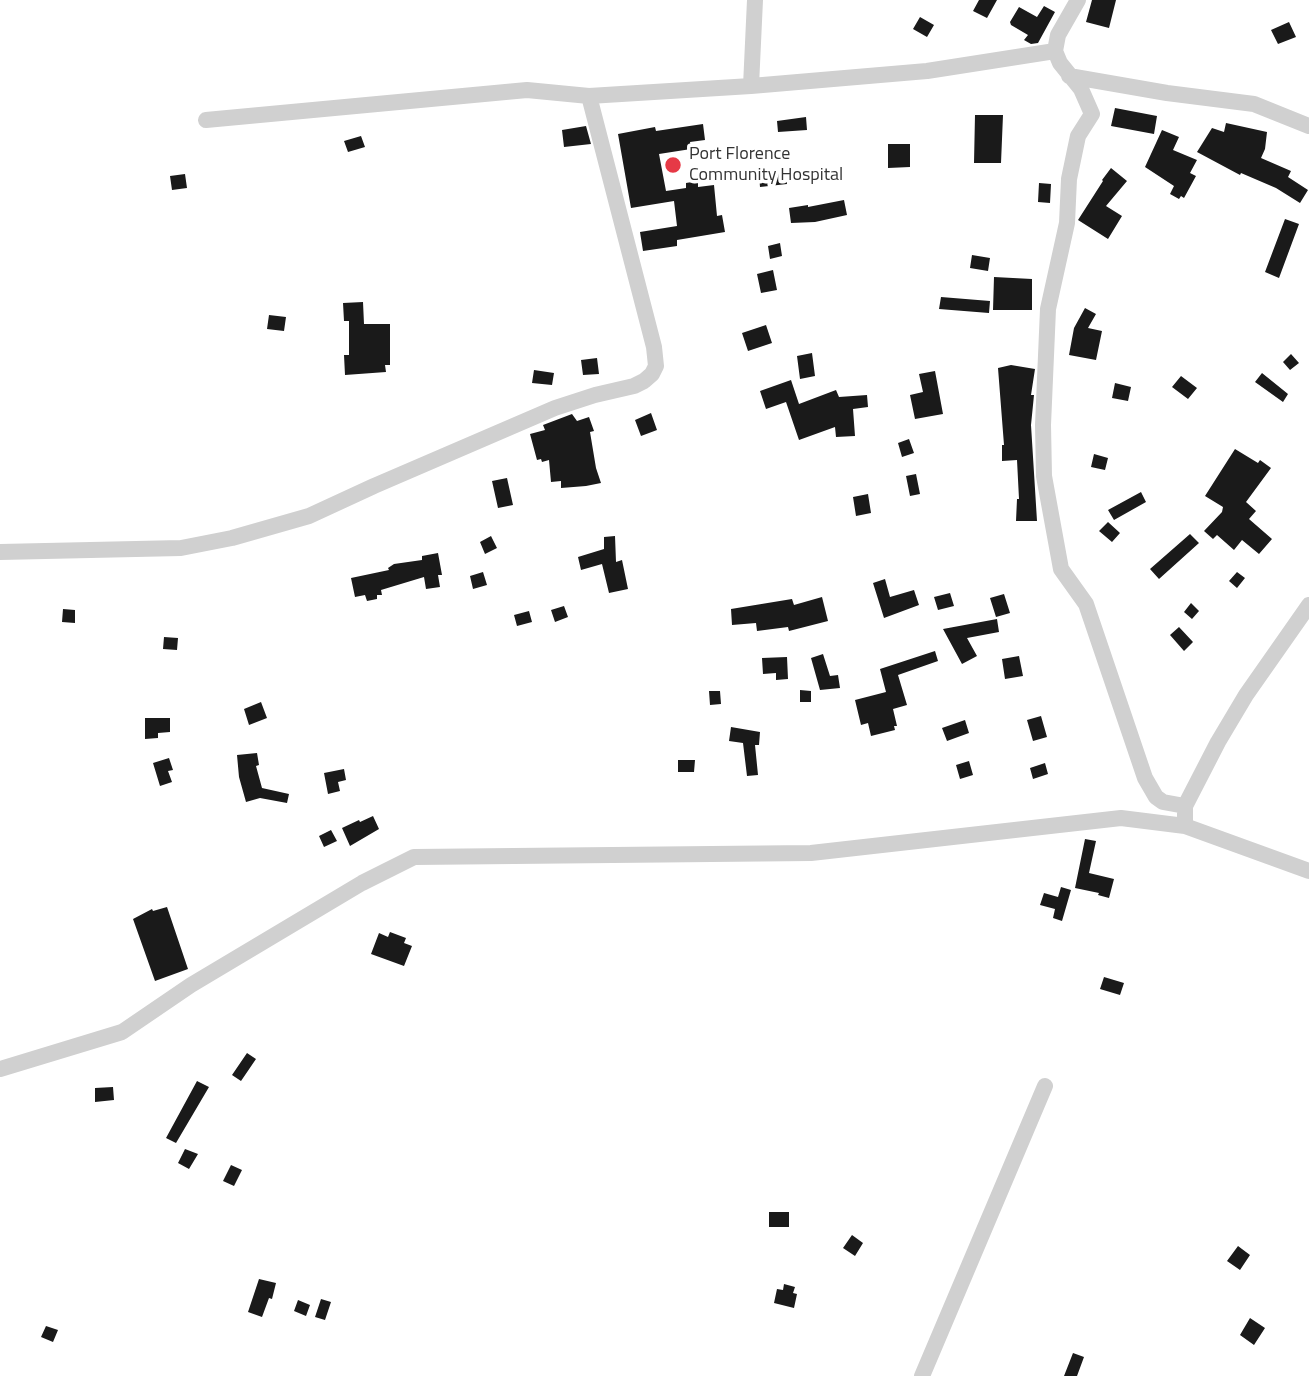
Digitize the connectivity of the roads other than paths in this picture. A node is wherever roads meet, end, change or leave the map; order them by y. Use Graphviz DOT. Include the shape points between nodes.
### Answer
graph roads {
  1 [pos="755,0"];
  2 [pos="1078,0"];
  3 [pos="1055,51"];
  4 [pos="1069,75"];
  5 [pos="751,86"];
  6 [pos="589,96"];
  7 [pos="206,120"];
  8 [pos="1309,126"];
  9 [pos="0,552"];
  10 [pos="1309,605"];
  11 [pos="1185,806"];
  12 [pos="1185,826"];
  13 [pos="1309,871"];
  14 [pos="0,1069"];
  15 [pos="1045,1086"];
  16 [pos="922,1376"];
  1 -- 5 [label="street"];
  2 -- 3 [label="street" via="1058,35"];
  3 -- 4 [label="street"];
  3 -- 5 [label="street" via="927,72"];
  4 -- 8 [label="street" via="1254,104"];
  4 -- 11 [label="street" via="1081,89 1091,114 1078,136 1069,179 1067,223 1048,309 1044,476 1061,569 1086,604 1149,789 1163,802"];
  5 -- 6 [label="street"];
  6 -- 7 [label="street" via="527,90"];
  6 -- 9 [label="street" via="654,347 656,366 644,381 555,408 309,516 232,538 181,548"];
  10 -- 11 [label="street" via="1239,706"];
  11 -- 12 [label="street"];
  12 -- 13 [label="street"];
  12 -- 14 [label="street" via="1121,818 811,853 414,857 191,985 122,1032"];
  15 -- 16 [label="street"];
}
